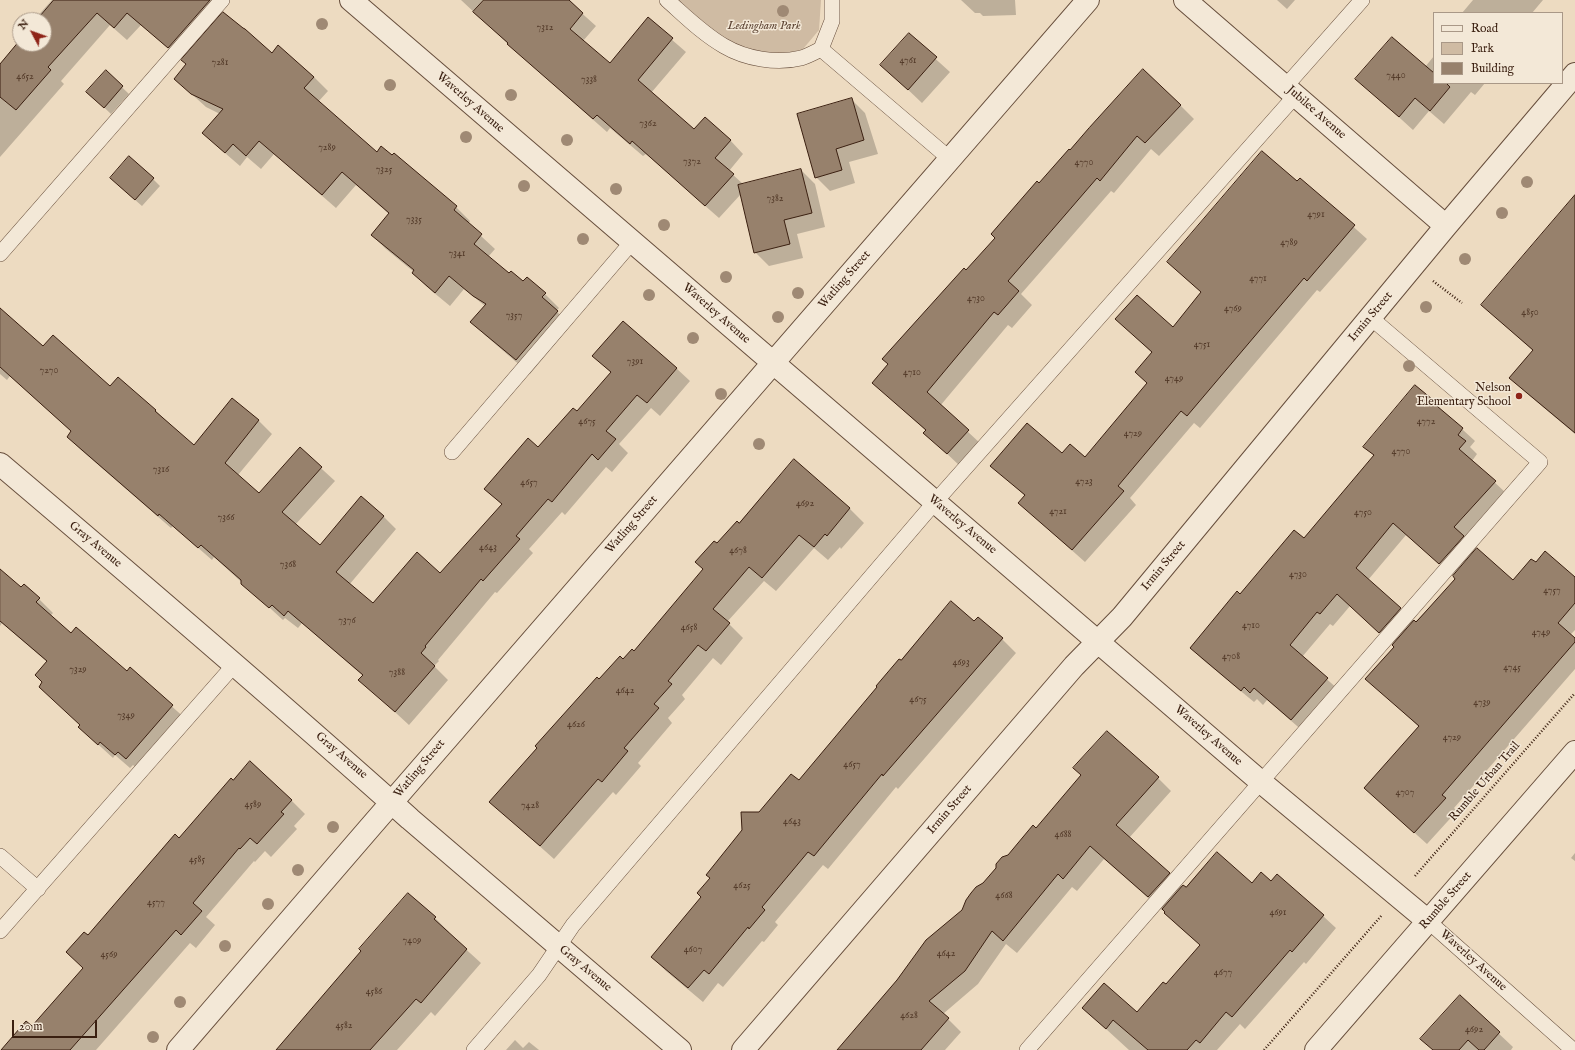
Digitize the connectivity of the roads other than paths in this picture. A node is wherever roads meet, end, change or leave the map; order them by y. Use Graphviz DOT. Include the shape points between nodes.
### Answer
graph roads {
  1 [pos="222,0"];
  2 [pos="351,0"];
  3 [pos="667,0"];
  4 [pos="832,0"];
  5 [pos="1088,0"];
  6 [pos="1185,0"];
  7 [pos="1362,0"];
  8 [pos="821,49"];
  9 [pos="1575,74"];
  10 [pos="1291,91"];
  11 [pos="950,159"];
  12 [pos="1446,226"];
  13 [pos="632,242"];
  14 [pos="0,254"];
  15 [pos="1371,318"];
  16 [pos="774,363"];
  17 [pos="452,452"];
  18 [pos="0,464"];
  19 [pos="935,502"];
  20 [pos="1098,641"];
  21 [pos="235,664"];
  22 [pos="1575,752"];
  23 [pos="1261,782"];
  24 [pos="392,802"];
  25 [pos="0,856"];
  26 [pos="38,889"];
  27 [pos="1428,921"];
  28 [pos="0,931"];
  29 [pos="558,947"];
  30 [pos="178,1050"];
  31 [pos="474,1050"];
  32 [pos="680,1050"];
  33 [pos="743,1050"];
  34 [pos="1027,1050"];
  35 [pos="1316,1050"];
  36 [pos="1573,1050"];
  1 -- 14 [label="lane"];
  2 -- 13 [label="street, Waverley Avenue"];
  3 -- 8 [label="lane" via="724,46 747,55 774,61 802,58"];
  4 -- 8 [label="lane" via="832,21"];
  5 -- 11 [label="street, Watling Street"];
  6 -- 10 [label="street, Jubilee Avenue"];
  7 -- 10 [label="lane"];
  8 -- 11 [label="lane"];
  9 -- 12 [label="street, Irmin Street"];
  10 -- 12 [label="street, Jubilee Avenue"];
  10 -- 19 [label="lane"];
  11 -- 16 [label="street, Watling Street"];
  12 -- 15 [label="street, Irmin Street"];
  13 -- 16 [label="street, Waverley Avenue"];
  13 -- 17 [label="lane"];
  15 -- 20 [label="street, Irmin Street" via="1122,617"];
  15 -- 23 [label="lane" via="1540,462"];
  16 -- 19 [label="street, Waverley Avenue"];
  16 -- 24 [label="street, Watling Street"];
  18 -- 21 [label="street, Gray Avenue"];
  19 -- 20 [label="street, Waverley Avenue"];
  19 -- 29 [label="lane" via="573,925"];
  20 -- 23 [label="street, Waverley Avenue"];
  20 -- 33 [label="street, Irmin Street"];
  21 -- 24 [label="street, Gray Avenue"];
  21 -- 26 [label="lane"];
  22 -- 27 [label="street, Rumble Street"];
  23 -- 27 [label="street, Waverley Avenue"];
  23 -- 34 [label="lane"];
  24 -- 29 [label="street, Gray Avenue"];
  24 -- 30 [label="street, Watling Street"];
  25 -- 26 [label="lane"];
  26 -- 28 [label="lane"];
  27 -- 35 [label="street, Rumble Street"];
  27 -- 36 [label="lane, Waverley Avenue"];
  29 -- 31 [label="lane" via="538,975"];
  29 -- 32 [label="street, Gray Avenue"];
}
